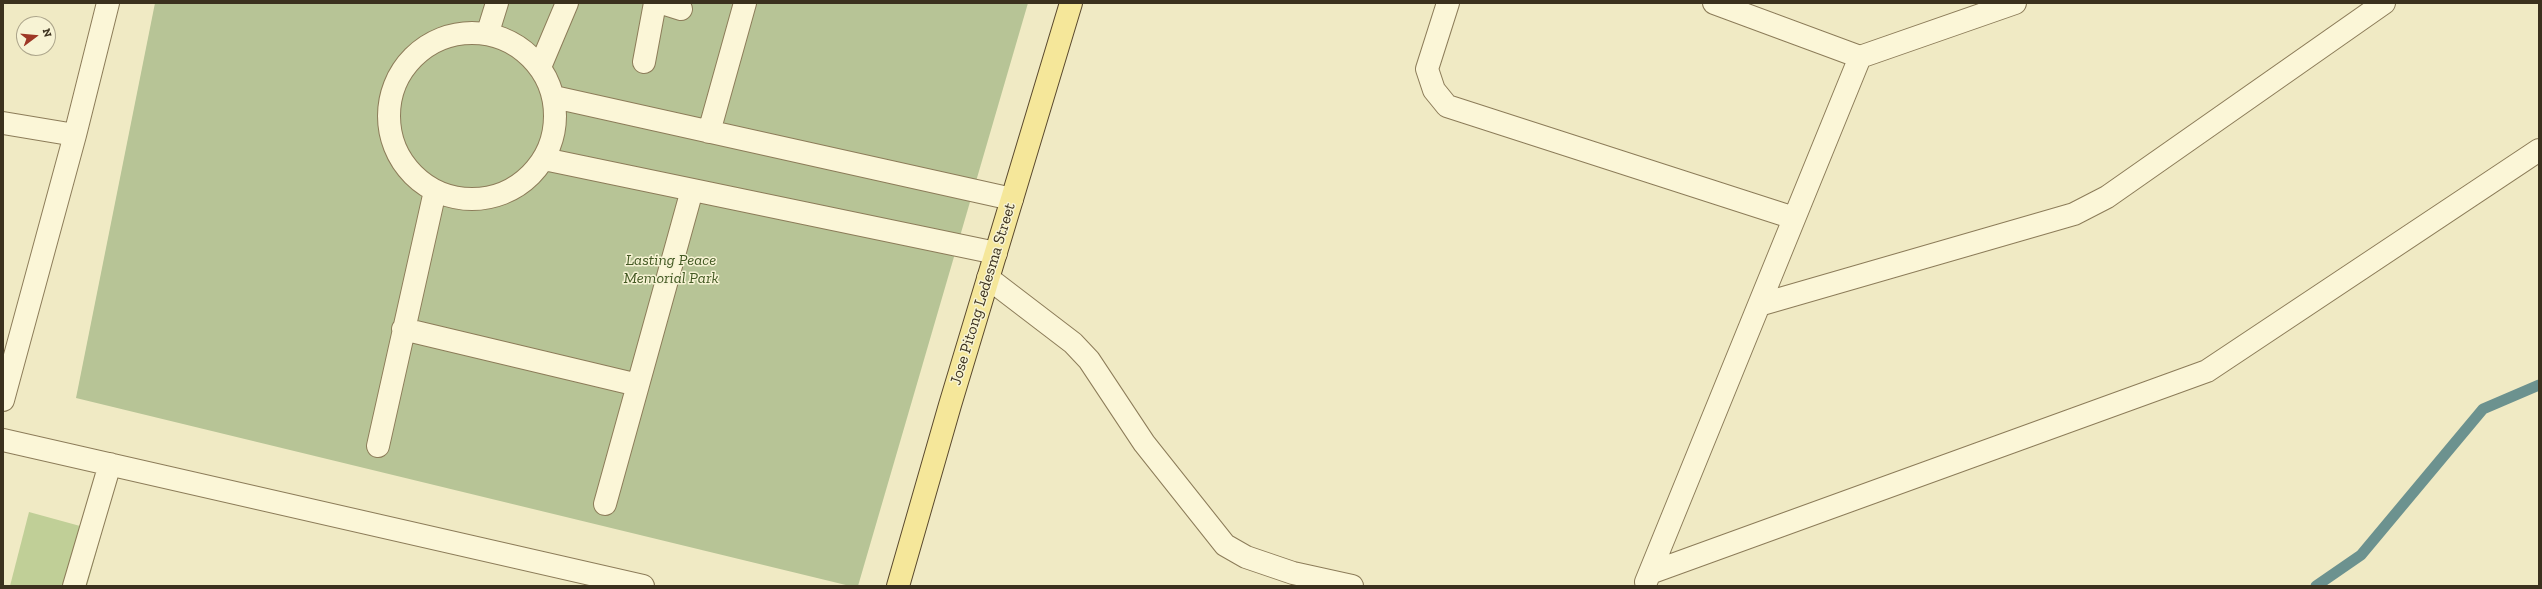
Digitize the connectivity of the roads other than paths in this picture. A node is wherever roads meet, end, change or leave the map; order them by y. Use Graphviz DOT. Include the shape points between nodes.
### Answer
graph roads {
  1 [pos="108,3"];
  2 [pos="497,3"];
  3 [pos="567,3"];
  4 [pos="655,3"];
  5 [pos="745,3"];
  6 [pos="1071,3"];
  7 [pos="1448,3"];
  8 [pos="1714,3"];
  9 [pos="2015,3"];
  10 [pos="2384,3"];
  11 [pos="488,32"];
  12 [pos="1860,57"];
  13 [pos="644,62"];
  14 [pos="540,67"];
  15 [pos="554,97"];
  16 [pos="3,123"];
  17 [pos="709,132"];
  18 [pos="75,135"];
  19 [pos="2539,150"];
  20 [pos="544,159"];
  21 [pos="692,190"];
  22 [pos="435,191"];
  23 [pos="1012,199"];
  24 [pos="1794,218"];
  25 [pos="996,253"];
  26 [pos="988,278"];
  27 [pos="1759,305"];
  28 [pos="403,329"];
  29 [pos="9,347"];
  30 [pos="638,385"];
  31 [pos="3,400"];
  32 [pos="3,440"];
  33 [pos="378,446"];
  34 [pos="110,464"];
  35 [pos="605,504"];
  36 [pos="1647,579"];
  37 [pos="608,582"];
  38 [pos="74,586"];
  39 [pos="643,586"];
  40 [pos="898,586"];
  41 [pos="1352,586"];
  1 -- 18 [label="street"];
  2 -- 11 [label="street"];
  3 -- 14 [label="street"];
  4 -- 13 [label="street"];
  5 -- 17 [label="street"];
  6 -- 23 [label="main road, Jose Pitong Ledesma Street"];
  7 -- 24 [label="street" via="1427,69 1434,90 1447,106"];
  8 -- 12 [label="street"];
  9 -- 12 [label="street"];
  10 -- 27 [label="street" via="2107,197 2074,214"];
  11 -- 14 [label="street" via="518,45"];
  11 -- 22 [label="street" via="457,32 428,43 405,64 391,92 388,121 395,150 412,174"];
  12 -- 24 [label="street"];
  14 -- 15 [label="street"];
  15 -- 17 [label="street"];
  15 -- 20 [label="street" via="555,130"];
  16 -- 18 [label="street"];
  17 -- 23 [label="street"];
  18 -- 29 [label="street"];
  19 -- 36 [label="street" via="2207,371"];
  20 -- 21 [label="street"];
  20 -- 22 [label="street" via="524,182 496,197 465,200"];
  21 -- 25 [label="street"];
  21 -- 30 [label="street"];
  22 -- 28 [label="street"];
  23 -- 25 [label="main road, Jose Pitong Ledesma Street"];
  24 -- 27 [label="street"];
  25 -- 26 [label="main road, Jose Pitong Ledesma Street"];
  26 -- 40 [label="main road, Jose Pitong Ledesma Street"];
  26 -- 41 [label="street" via="1074,343 1089,360 1144,443 1225,545 1246,557 1293,573"];
  27 -- 36 [label="street"];
  28 -- 30 [label="street"];
  28 -- 33 [label="street"];
  29 -- 31 [label="street"];
  30 -- 35 [label="street"];
  32 -- 34 [label="street"];
  34 -- 37 [label="street"];
  34 -- 38 [label="street"];
  37 -- 39 [label="street"];
}
